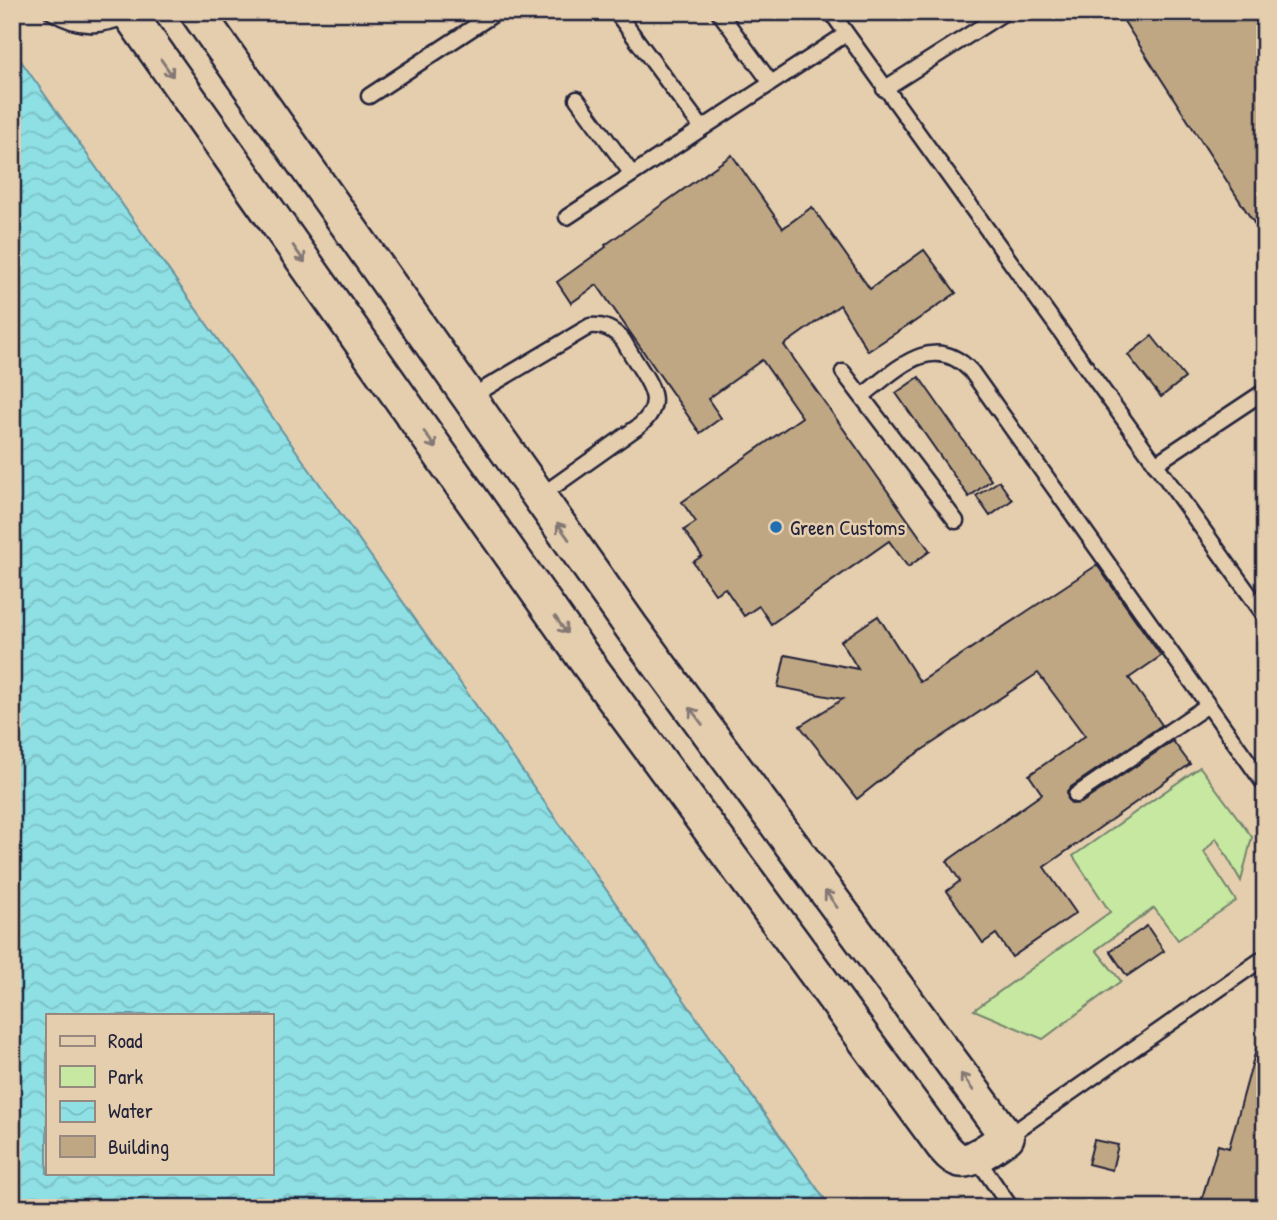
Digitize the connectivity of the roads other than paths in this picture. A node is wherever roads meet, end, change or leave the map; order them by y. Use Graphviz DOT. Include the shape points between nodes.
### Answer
graph roads {
  1 [pos="52,12"];
  2 [pos="197,12"];
  3 [pos="497,12"];
  4 [pos="616,12"];
  5 [pos="719,12"];
  6 [pos="831,12"];
  7 [pos="1005,12"];
  8 [pos="129,14"];
  9 [pos="846,34"];
  10 [pos="771,83"];
  11 [pos="884,89"];
  12 [pos="369,96"];
  13 [pos="577,99"];
  14 [pos="702,128"];
  15 [pos="632,174"];
  16 [pos="567,217"];
  17 [pos="843,372"];
  18 [pos="1265,391"];
  19 [pos="862,396"];
  20 [pos="469,398"];
  21 [pos="1155,464"];
  22 [pos="539,497"];
  23 [pos="956,521"];
  24 [pos="1265,617"];
  25 [pos="1208,705"];
  26 [pos="1265,785"];
  27 [pos="1076,795"];
  28 [pos="1265,957"];
  29 [pos="1007,1137"];
  30 [pos="975,1157"];
  31 [pos="1010,1208"];
  1 -- 8 [label="lane" via="92,26"];
  2 -- 20 [label="street"];
  3 -- 12 [label="lane"];
  4 -- 14 [label="lane"];
  5 -- 10 [label="lane"];
  6 -- 9 [label="lane"];
  7 -- 11 [label="lane"];
  8 -- 30 [label="street, one-way" via="586,661 942,1145 959,1160"];
  9 -- 10 [label="lane"];
  9 -- 11 [label="lane"];
  10 -- 14 [label="lane"];
  11 -- 21 [label="lane"];
  13 -- 15 [label="lane"];
  14 -- 15 [label="lane"];
  15 -- 16 [label="lane"];
  17 -- 19 [label="lane"];
  18 -- 21 [label="lane"];
  19 -- 23 [label="lane"];
  19 -- 25 [label="lane" via="922,355 943,354 964,363"];
  20 -- 22 [label="street"];
  20 -- 22 [label="lane" via="590,326 608,328 623,340 654,392 654,408 639,426"];
  21 -- 24 [label="lane"];
  29 -- 22 [label="street, one-way"];
  25 -- 26 [label="lane"];
  25 -- 27 [label="lane"];
  28 -- 29 [label="lane"];
  29 -- 30 [label="street"];
  30 -- 31 [label="lane"];
}
